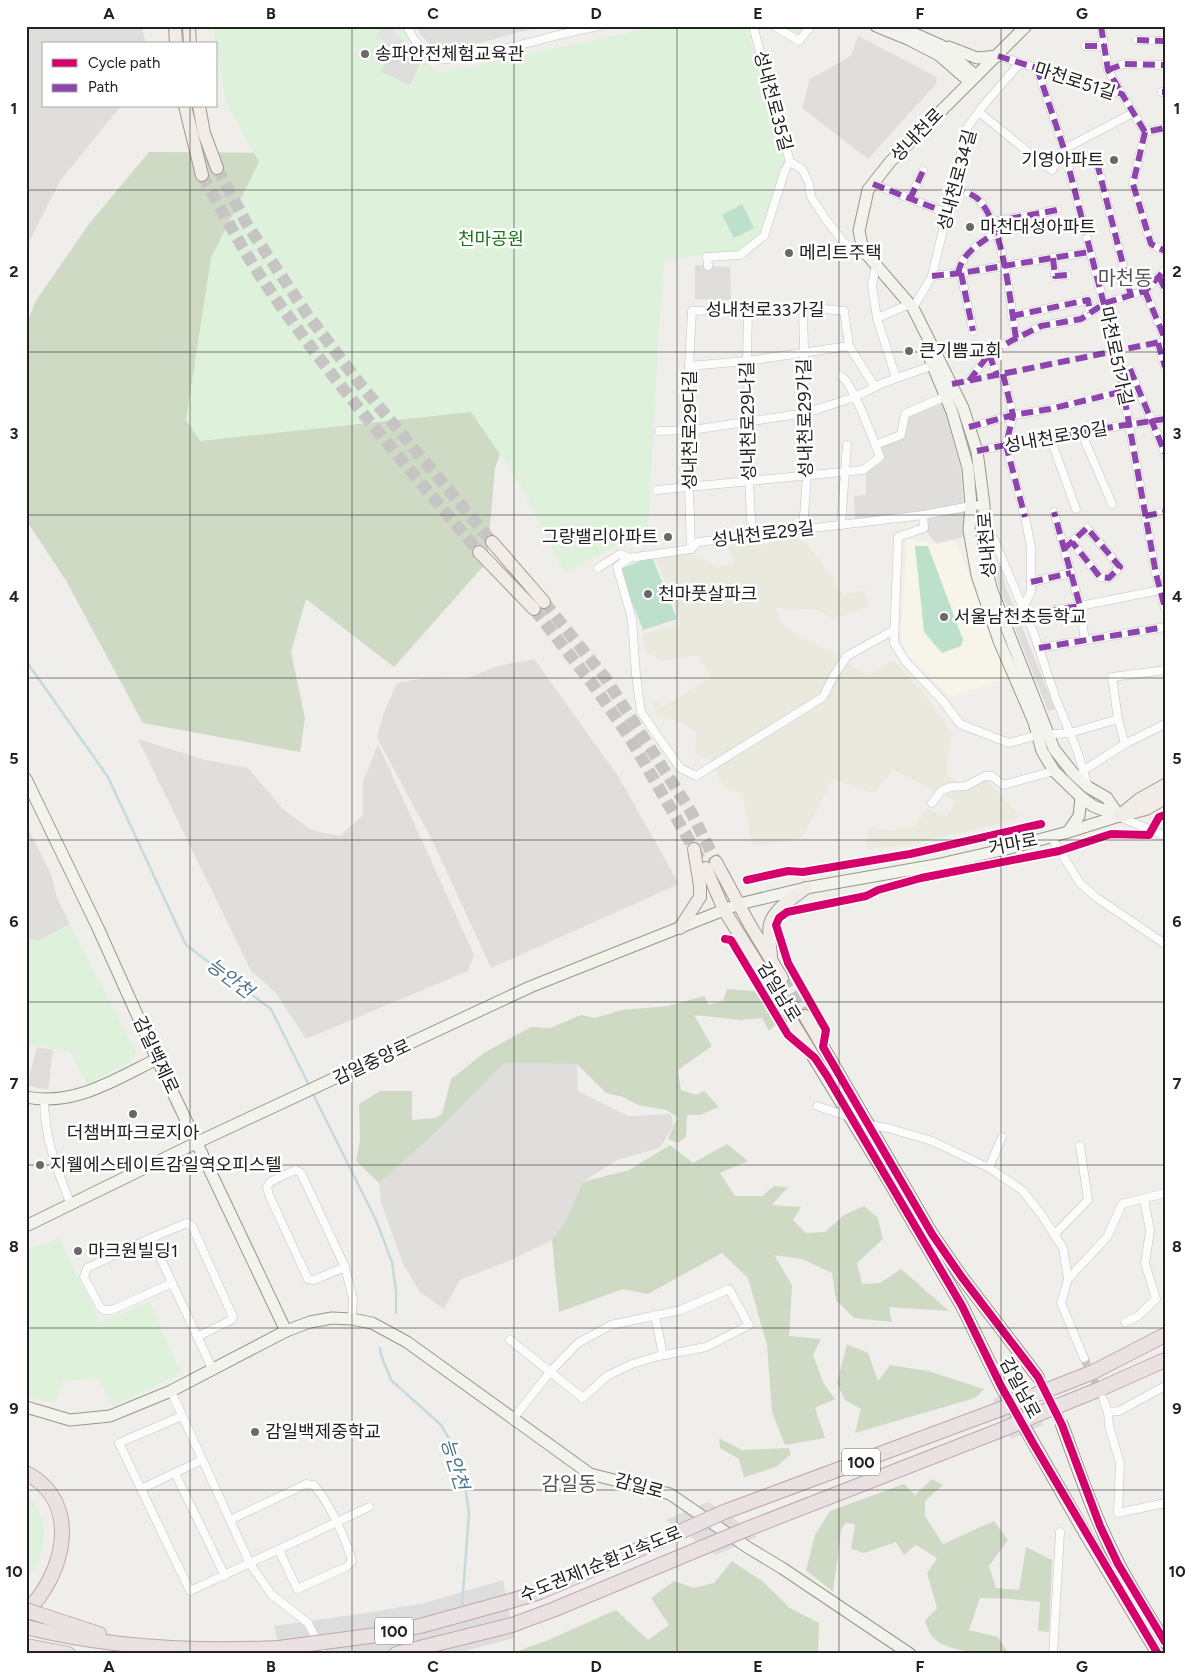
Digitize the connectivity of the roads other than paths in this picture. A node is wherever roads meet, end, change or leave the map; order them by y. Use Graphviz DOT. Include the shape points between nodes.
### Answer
graph roads {
  1 [pos="175,26"];
  2 [pos="189,26"];
  3 [pos="408,26"];
  4 [pos="600,26"];
  5 [pos="753,26"];
  6 [pos="774,26"];
  7 [pos="811,26"];
  8 [pos="876,26"];
  9 [pos="897,26"];
  10 [pos="1026,26"];
  11 [pos="1101,26"];
  12 [pos="1136,40"];
  13 [pos="1165,41"];
  14 [pos="176,42"];
  15 [pos="190,42"];
  16 [pos="942,46"];
  17 [pos="1085,46"];
  18 [pos="1104,46"];
  19 [pos="998,56"];
  20 [pos="1020,63"];
  21 [pos="1165,65"];
  22 [pos="1037,68"];
  23 [pos="1108,70"];
  24 [pos="973,79"];
  25 [pos="1122,94"];
  26 [pos="185,108"];
  27 [pos="199,108"];
  28 [pos="979,112"];
  29 [pos="1133,113"];
  30 [pos="1165,128"];
  31 [pos="1145,132"];
  32 [pos="1064,149"];
  33 [pos="790,162"];
  34 [pos="1097,163"];
  35 [pos="217,168"];
  36 [pos="923,171"];
  37 [pos="202,175"];
  38 [pos="873,184"];
  39 [pos="953,188"];
  40 [pos="910,198"];
  41 [pos="1057,210"];
  42 [pos="947,213"];
  43 [pos="992,222"];
  44 [pos="996,232"];
  45 [pos="1165,251"];
  46 [pos="1089,252"];
  47 [pos="1053,258"];
  48 [pos="874,263"];
  49 [pos="708,266"];
  50 [pos="1004,266"];
  51 [pos="960,274"];
  52 [pos="1162,274"];
  53 [pos="1067,275"];
  54 [pos="932,276"];
  55 [pos="1165,289"];
  56 [pos="1145,291"];
  57 [pos="1130,296"];
  58 [pos="1105,303"];
  59 [pos="912,306"];
  60 [pos="748,308"];
  61 [pos="803,308"];
  62 [pos="692,311"];
  63 [pos="1090,313"];
  64 [pos="1012,316"];
  65 [pos="877,318"];
  66 [pos="973,331"];
  67 [pos="1016,338"];
  68 [pos="1161,341"];
  69 [pos="849,346"];
  70 [pos="804,352"];
  71 [pos="989,354"];
  72 [pos="746,361"];
  73 [pos="934,365"];
  74 [pos="689,366"];
  75 [pos="1165,367"];
  76 [pos="1130,370"];
  77 [pos="842,376"];
  78 [pos="896,378"];
  79 [pos="969,381"];
  80 [pos="875,387"];
  81 [pos="1124,391"];
  82 [pos="946,396"];
  83 [pos="855,397"];
  84 [pos="806,414"];
  85 [pos="1013,415"];
  86 [pos="1165,419"];
  87 [pos="1152,421"];
  88 [pos="750,422"];
  89 [pos="1130,424"];
  90 [pos="970,427"];
  91 [pos="692,430"];
  92 [pos="659,431"];
  93 [pos="1081,432"];
  94 [pos="1050,437"];
  95 [pos="847,445"];
  96 [pos="875,445"];
  97 [pos="1006,445"];
  98 [pos="976,451"];
  99 [pos="1165,453"];
  100 [pos="844,472"];
  101 [pos="807,476"];
  102 [pos="749,482"];
  103 [pos="689,488"];
  104 [pos="657,490"];
  105 [pos="1112,504"];
  106 [pos="984,505"];
  107 [pos="971,506"];
  108 [pos="1076,509"];
  109 [pos="1054,512"];
  110 [pos="1165,512"];
  111 [pos="923,515"];
  112 [pos="1145,516"];
  113 [pos="985,518"];
  114 [pos="840,525"];
  115 [pos="803,529"];
  116 [pos="752,535"];
  117 [pos="492,542"];
  118 [pos="1072,542"];
  119 [pos="692,549"];
  120 [pos="1064,549"];
  121 [pos="479,552"];
  122 [pos="629,558"];
  123 [pos="598,568"];
  124 [pos="1071,573"];
  125 [pos="1031,582"];
  126 [pos="1160,590"];
  127 [pos="1080,606"];
  128 [pos="1023,607"];
  129 [pos="1165,608"];
  130 [pos="1047,611"];
  131 [pos="1165,628"];
  132 [pos="894,630"];
  133 [pos="1085,641"];
  134 [pos="1038,648"];
  135 [pos="1165,670"];
  136 [pos="1118,720"];
  137 [pos="1165,724"];
  138 [pos="1070,733"];
  139 [pos="1042,735"];
  140 [pos="1125,744"];
  141 [pos="1084,770"];
  142 [pos="1054,771"];
  143 [pos="26,779"];
  144 [pos="1165,784"];
  145 [pos="1088,786"];
  146 [pos="1081,797"];
  147 [pos="1164,800"];
  148 [pos="932,803"];
  149 [pos="1119,816"];
  150 [pos="1068,832"];
  151 [pos="1165,836"];
  152 [pos="1051,837"];
  153 [pos="694,849"];
  154 [pos="806,888"];
  155 [pos="739,904"];
  156 [pos="724,910"];
  157 [pos="680,928"];
  158 [pos="1163,939"];
  159 [pos="771,958"];
  160 [pos="782,978"];
  161 [pos="769,982"];
  162 [pos="805,1016"];
  163 [pos="793,1023"];
  164 [pos="158,1059"];
  165 [pos="26,1096"];
  166 [pos="44,1098"];
  167 [pos="817,1106"];
  168 [pos="852,1118"];
  169 [pos="869,1125"];
  170 [pos="1002,1137"];
  171 [pos="198,1142"];
  172 [pos="1080,1146"];
  173 [pos="989,1168"];
  174 [pos="1165,1193"];
  175 [pos="1144,1199"];
  176 [pos="72,1205"];
  177 [pos="26,1226"];
  178 [pos="1054,1235"];
  179 [pos="151,1238"];
  180 [pos="345,1267"];
  181 [pos="1068,1279"];
  182 [pos="172,1284"];
  183 [pos="655,1315"];
  184 [pos="352,1319"];
  185 [pos="1125,1322"];
  186 [pos="286,1331"];
  187 [pos="1165,1336"];
  188 [pos="197,1337"];
  189 [pos="510,1340"];
  190 [pos="663,1355"];
  191 [pos="1084,1358"];
  192 [pos="1165,1360"];
  193 [pos="212,1368"];
  194 [pos="550,1372"];
  195 [pos="1038,1378"];
  196 [pos="1165,1386"];
  197 [pos="171,1391"];
  198 [pos="1103,1399"];
  199 [pos="26,1406"];
  200 [pos="1108,1412"];
  201 [pos="182,1416"];
  202 [pos="513,1419"];
  203 [pos="1062,1425"];
  204 [pos="202,1460"];
  205 [pos="175,1473"];
  206 [pos="26,1474"];
  207 [pos="26,1483"];
  208 [pos="141,1489"];
  209 [pos="1165,1503"];
  210 [pos="370,1507"];
  211 [pos="230,1520"];
  212 [pos="1098,1522"];
  213 [pos="336,1523"];
  214 [pos="1081,1526"];
  215 [pos="1060,1532"];
  216 [pos="279,1550"];
  217 [pos="250,1564"];
  218 [pos="225,1576"];
  219 [pos="26,1598"];
  220 [pos="26,1611"];
  221 [pos="31,1628"];
  222 [pos="1165,1642"];
  223 [pos="26,1646"];
  224 [pos="138,1646"];
  225 [pos="1150,1647"];
  226 [pos="68,1654"];
  227 [pos="324,1654"];
  228 [pos="396,1654"];
  229 [pos="910,1654"];
  230 [pos="1053,1654"];
  231 [pos="1158,1654"];
  1 -- 14 [label="main road"];
  2 -- 15 [label="main road"];
  3 -- 4 [label="street" via="420,46 439,59 474,55"];
  5 -- 33 [label="street, 성내천로35길"];
  6 -- 7 [label="street" via="799,41"];
  8 -- 24 [label="street" via="919,44"];
  9 -- 16 [label="street"];
  10 -- 19 [label="street, 성내천로"];
  11 -- 18 [label="street"];
  12 -- 13 [label="street"];
  16 -- 19 [label="street" via="977,58"];
  16 -- 24 [label="street"];
  17 -- 18 [label="street"];
  18 -- 23 [label="street"];
  19 -- 20 [label="street, 마천로51길"];
  19 -- 24 [label="street, 성내천로"];
  20 -- 22 [label="street, 마천로51길"];
  20 -- 28 [label="street, 성내천로34길"];
  21 -- 23 [label="street" via="1124,64"];
  22 -- 25 [label="street, 마천로51길"];
  22 -- 32 [label="street, 마천로51가길"];
  23 -- 25 [label="street"];
  24 -- 38 [label="street, 성내천로" via="890,162"];
  25 -- 29 [label="street, 마천로51길"];
  26 -- 37 [label="main road"];
  27 -- 35 [label="main road" via="204,133"];
  28 -- 32 [label="street" via="1052,170"];
  28 -- 39 [label="street, 성내천로34길" via="968,128"];
  29 -- 31 [label="street, 마천로51길"];
  29 -- 32 [label="street"];
  30 -- 31 [label="street"];
  31 -- 45 [label="street" via="1133,184 1151,244"];
  32 -- 46 [label="street, 마천로51가길"];
  33 -- 48 [label="street, 성내천로35길" via="802,168 811,197 844,243"];
  33 -- 49 [label="street" via="764,236 740,255 708,257"];
  34 -- 57 [label="street"];
  36 -- 40 [label="street"];
  38 -- 40 [label="street"];
  38 -- 48 [label="street, 성내천로" via="868,190 859,231 863,250"];
  39 -- 42 [label="street, 성내천로34길"];
  39 -- 43 [label="street" via="977,198"];
  40 -- 42 [label="street"];
  41 -- 43 [label="street"];
  42 -- 54 [label="street, 성내천로34길"];
  43 -- 44 [label="street"];
  44 -- 50 [label="street"];
  44 -- 51 [label="street" via="965,256 959,265"];
  46 -- 47 [label="street"];
  46 -- 58 [label="street, 마천로51가길"];
  47 -- 50 [label="street"];
  47 -- 53 [label="street" via="1055,276"];
  48 -- 59 [label="street, 성내천로"];
  48 -- 65 [label="street" via="872,285"];
  50 -- 51 [label="street"];
  50 -- 64 [label="street"];
  51 -- 54 [label="street"];
  51 -- 66 [label="street"];
  52 -- 55 [label="street"];
  52 -- 56 [label="street"];
  54 -- 59 [label="street, 성내천로34길"];
  56 -- 57 [label="street"];
  56 -- 68 [label="street"];
  57 -- 58 [label="street"];
  58 -- 63 [label="street"];
  58 -- 81 [label="street, 마천로51가길"];
  59 -- 65 [label="street"];
  59 -- 73 [label="street, 성내천로" via="917,330"];
  59 -- 90 [label="street, 성내천로" via="964,408"];
  60 -- 61 [label="street, 성내천로33가길"];
  60 -- 62 [label="street, 성내천로33가길"];
  60 -- 72 [label="street, 성내천로29나길"];
  61 -- 69 [label="street, 성내천로33가길" via="844,311"];
  61 -- 70 [label="street, 성내천로29가길"];
  62 -- 74 [label="street, 성내천로29다길"];
  63 -- 64 [label="street" via="1088,300"];
  63 -- 67 [label="street" via="1080,319 1041,326"];
  64 -- 67 [label="street"];
  65 -- 78 [label="street"];
  67 -- 71 [label="street"];
  68 -- 75 [label="street"];
  69 -- 70 [label="street"];
  69 -- 80 [label="street, 성내천로33가길"];
  70 -- 72 [label="street"];
  70 -- 84 [label="street, 성내천로29가길"];
  71 -- 79 [label="street"];
  71 -- 85 [label="street" via="1000,375"];
  72 -- 74 [label="street"];
  72 -- 88 [label="street, 성내천로29나길"];
  73 -- 78 [label="street"];
  73 -- 82 [label="street, 성내천로"];
  74 -- 91 [label="street, 성내천로29다길"];
  76 -- 87 [label="street"];
  77 -- 83 [label="street"];
  78 -- 80 [label="street"];
  80 -- 83 [label="street"];
  81 -- 85 [label="street"];
  81 -- 89 [label="street, 마천로51가길"];
  82 -- 96 [label="street" via="905,414 901,435"];
  82 -- 107 [label="street, 성내천로" via="968,468"];
  83 -- 84 [label="street"];
  83 -- 96 [label="street"];
  84 -- 88 [label="street"];
  84 -- 101 [label="street, 성내천로29가길"];
  85 -- 90 [label="street"];
  85 -- 97 [label="street"];
  86 -- 87 [label="street, 성내천로30길"];
  87 -- 89 [label="street, 성내천로30길"];
  87 -- 99 [label="street"];
  88 -- 91 [label="street"];
  88 -- 102 [label="street, 성내천로29나길"];
  89 -- 93 [label="street, 성내천로30길"];
  89 -- 112 [label="street, 마천로51가길"];
  90 -- 98 [label="street, 성내천로"];
  91 -- 92 [label="street"];
  91 -- 103 [label="street, 성내천로29다길"];
  93 -- 94 [label="street, 성내천로30길"];
  93 -- 105 [label="street"];
  94 -- 97 [label="street, 성내천로30길"];
  94 -- 108 [label="street"];
  95 -- 100 [label="street"];
  96 -- 100 [label="street" via="880,457 863,470"];
  97 -- 98 [label="street, 성내천로30길"];
  97 -- 125 [label="street" via="1031,547"];
  98 -- 106 [label="street, 성내천로"];
  100 -- 101 [label="street"];
  100 -- 114 [label="street"];
  101 -- 102 [label="street"];
  101 -- 115 [label="street, 성내천로29가길"];
  102 -- 103 [label="street"];
  102 -- 116 [label="street, 성내천로29나길"];
  103 -- 104 [label="street"];
  103 -- 119 [label="street, 성내천로29다길"];
  106 -- 107 [label="street, 성내천로29길"];
  106 -- 113 [label="street, 성내천로"];
  107 -- 111 [label="street, 성내천로29길"];
  107 -- 139 [label="street, 성내천로" via="969,530 981,590"];
  109 -- 120 [label="street"];
  110 -- 112 [label="street"];
  111 -- 114 [label="street, 성내천로29길"];
  111 -- 132 [label="street" via="924,528 898,537"];
  112 -- 126 [label="street, 마천로51가길"];
  113 -- 128 [label="street"];
  113 -- 139 [label="street, 성내천로" via="985,561 991,588"];
  114 -- 115 [label="street, 성내천로29길"];
  115 -- 116 [label="street, 성내천로29길"];
  116 -- 119 [label="street, 성내천로29길" via="698,542"];
  117 -- 121 [label="main road" via="539,606"];
  118 -- 118 [label="street" via="1087,528 1120,567 1109,578 1100,577"];
  118 -- 120 [label="street"];
  119 -- 122 [label="street, 성내천로29길"];
  120 -- 124 [label="street"];
  122 -- 123 [label="street, 성내천로29길" via="620,554"];
  122 -- 132 [label="street" via="617,567 632,619 641,712 680,768 696,776 823,696 847,656"];
  124 -- 125 [label="street"];
  124 -- 127 [label="street"];
  125 -- 128 [label="street" via="1031,592"];
  126 -- 127 [label="street"];
  126 -- 129 [label="street, 마천로51가길"];
  127 -- 130 [label="street"];
  127 -- 133 [label="street"];
  128 -- 134 [label="street"];
  131 -- 133 [label="street"];
  132 -- 139 [label="street" via="894,643 906,662 960,724 1009,743"];
  133 -- 134 [label="street"];
  134 -- 138 [label="street"];
  135 -- 136 [label="street" via="1112,677"];
  136 -- 138 [label="street"];
  136 -- 140 [label="street"];
  137 -- 140 [label="street"];
  138 -- 139 [label="street"];
  138 -- 141 [label="street"];
  139 -- 142 [label="street, 성내천로" via="1042,751"];
  139 -- 145 [label="street, 성내천로" via="1072,773"];
  140 -- 141 [label="street"];
  141 -- 145 [label="street"];
  142 -- 146 [label="street, 성내천로"];
  142 -- 148 [label="street" via="1003,785 992,776 985,776 966,786 941,791"];
  143 -- 164 [label="street, 감일백제로"];
  144 -- 149 [label="main road, 거마로"];
  145 -- 149 [label="street, 성내천로" via="1107,798"];
  146 -- 149 [label="street, 성내천로" via="1093,806"];
  146 -- 150 [label="street" via="1079,816"];
  147 -- 149 [label="main road, 거마로"];
  149 -- 150 [label="street, 거마로"];
  149 -- 151 [label="street, 성내천로"];
  150 -- 152 [label="street, 거마로"];
  152 -- 154 [label="street, 거마로" via="936,864"];
  152 -- 158 [label="street" via="1080,883"];
  153 -- 157 [label="main road" via="700,896"];
  154 -- 155 [label="street, 거마로"];
  154 -- 159 [label="main road" via="770,922"];
  155 -- 156 [label="street, 거마로"];
  155 -- 156 [label="main road, 감일남로" via="711,865"];
  155 -- 159 [label="main road, 감일남로"];
  156 -- 157 [label="street, 감일중앙로"];
  156 -- 161 [label="main road, 감일남로"];
  157 -- 171 [label="street, 감일중앙로" via="530,987"];
  159 -- 160 [label="main road, 감일남로"];
  162 -- 169 [label="main road, 감일남로"];
  163 -- 168 [label="main road, 감일남로"];
  164 -- 166 [label="street" via="86,1093"];
  164 -- 171 [label="street, 감일백제로"];
  165 -- 166 [label="street"];
  166 -- 176 [label="street" via="47,1137"];
  167 -- 168 [label="street"];
  168 -- 214 [label="main road, 감일남로" via="962,1306 1001,1386"];
  169 -- 173 [label="street" via="932,1141"];
  169 -- 195 [label="main road, 감일남로" via="932,1234"];
  170 -- 173 [label="street"];
  171 -- 176 [label="street, 감일중앙로"];
  171 -- 186 [label="street, 감일백제로"];
  172 -- 178 [label="street" via="1088,1200"];
  173 -- 178 [label="street" via="1022,1190"];
  174 -- 175 [label="street"];
  175 -- 181 [label="street" via="1122,1204 1108,1237"];
  175 -- 185 [label="street" via="1150,1231 1145,1263 1156,1299 1138,1316"];
  176 -- 177 [label="street, 감일중앙로"];
  178 -- 181 [label="street" via="1063,1248"];
  179 -- 182 [label="street"];
  179 -- 182 [label="street" via="88,1268 84,1277 104,1310 112,1310"];
  179 -- 188 [label="street" via="183,1224 192,1226 233,1317"];
  180 -- 180 [label="street" via="301,1173 295,1170 270,1182 267,1187 269,1195 308,1280"];
  180 -- 184 [label="street" via="353,1299"];
  181 -- 191 [label="street" via="1061,1303"];
  182 -- 188 [label="street"];
  183 -- 190 [label="street"];
  183 -- 190 [label="street" via="681,1310 729,1289 749,1325 706,1347"];
  183 -- 194 [label="street" via="611,1325 578,1343"];
  184 -- 186 [label="street, 감일로" via="332,1318"];
  184 -- 202 [label="street, 감일로" via="395,1334"];
  186 -- 193 [label="street, 감일로"];
  187 -- 224 [label="highway, 수도권제1순환고속도로 / 100, bridge" via="1093,1372 724,1512 540,1592 507,1602 377,1635 278,1648 227,1650"];
  188 -- 193 [label="street"];
  189 -- 194 [label="street"];
  190 -- 194 [label="street" via="607,1376 582,1398"];
  192 -- 228 [label="highway, 수도권제1순환고속도로 / 100, bridge" via="1006,1428 746,1528 555,1610 512,1625"];
  193 -- 197 [label="street, 감일로"];
  194 -- 202 [label="street"];
  196 -- 200 [label="street" via="1119,1411"];
  197 -- 199 [label="street, 감일로" via="110,1416 70,1420"];
  197 -- 201 [label="street"];
  198 -- 200 [label="street"];
  200 -- 209 [label="street" via="1120,1463 1118,1513"];
  201 -- 204 [label="street"];
  201 -- 208 [label="street" via="119,1443"];
  202 -- 229 [label="street, 감일로" via="590,1474 670,1494"];
  203 -- 212 [label="main road, 감일남로"];
  204 -- 205 [label="street"];
  204 -- 211 [label="street"];
  205 -- 208 [label="street"];
  205 -- 218 [label="street"];
  206 -- 220 [label="highway" via="40,1482 52,1497 60,1514 62,1534 60,1557 52,1577 34,1605"];
  207 -- 219 [label="highway" via="44,1499 55,1536 47,1567"];
  208 -- 218 [label="street" via="190,1591"];
  210 -- 213 [label="street"];
  211 -- 213 [label="street" via="306,1484 314,1485 321,1493"];
  211 -- 217 [label="street"];
  212 -- 214 [label="main road" via="1094,1528"];
  212 -- 222 [label="main road, 감일남로" via="1118,1564"];
  213 -- 216 [label="street"];
  213 -- 216 [label="street" via="352,1561 346,1567 297,1589"];
  214 -- 225 [label="main road, 감일남로"];
  215 -- 230 [label="street"];
  216 -- 217 [label="street"];
  217 -- 218 [label="street"];
  217 -- 227 [label="street" via="272,1595 308,1623"];
  220 -- 224 [label="highway, bridge"];
  221 -- 224 [label="highway, 수도권제1순환고속도로 / 100"];
  223 -- 226 [label="highway"];
  225 -- 231 [label="main road, 감일남로"];
}
